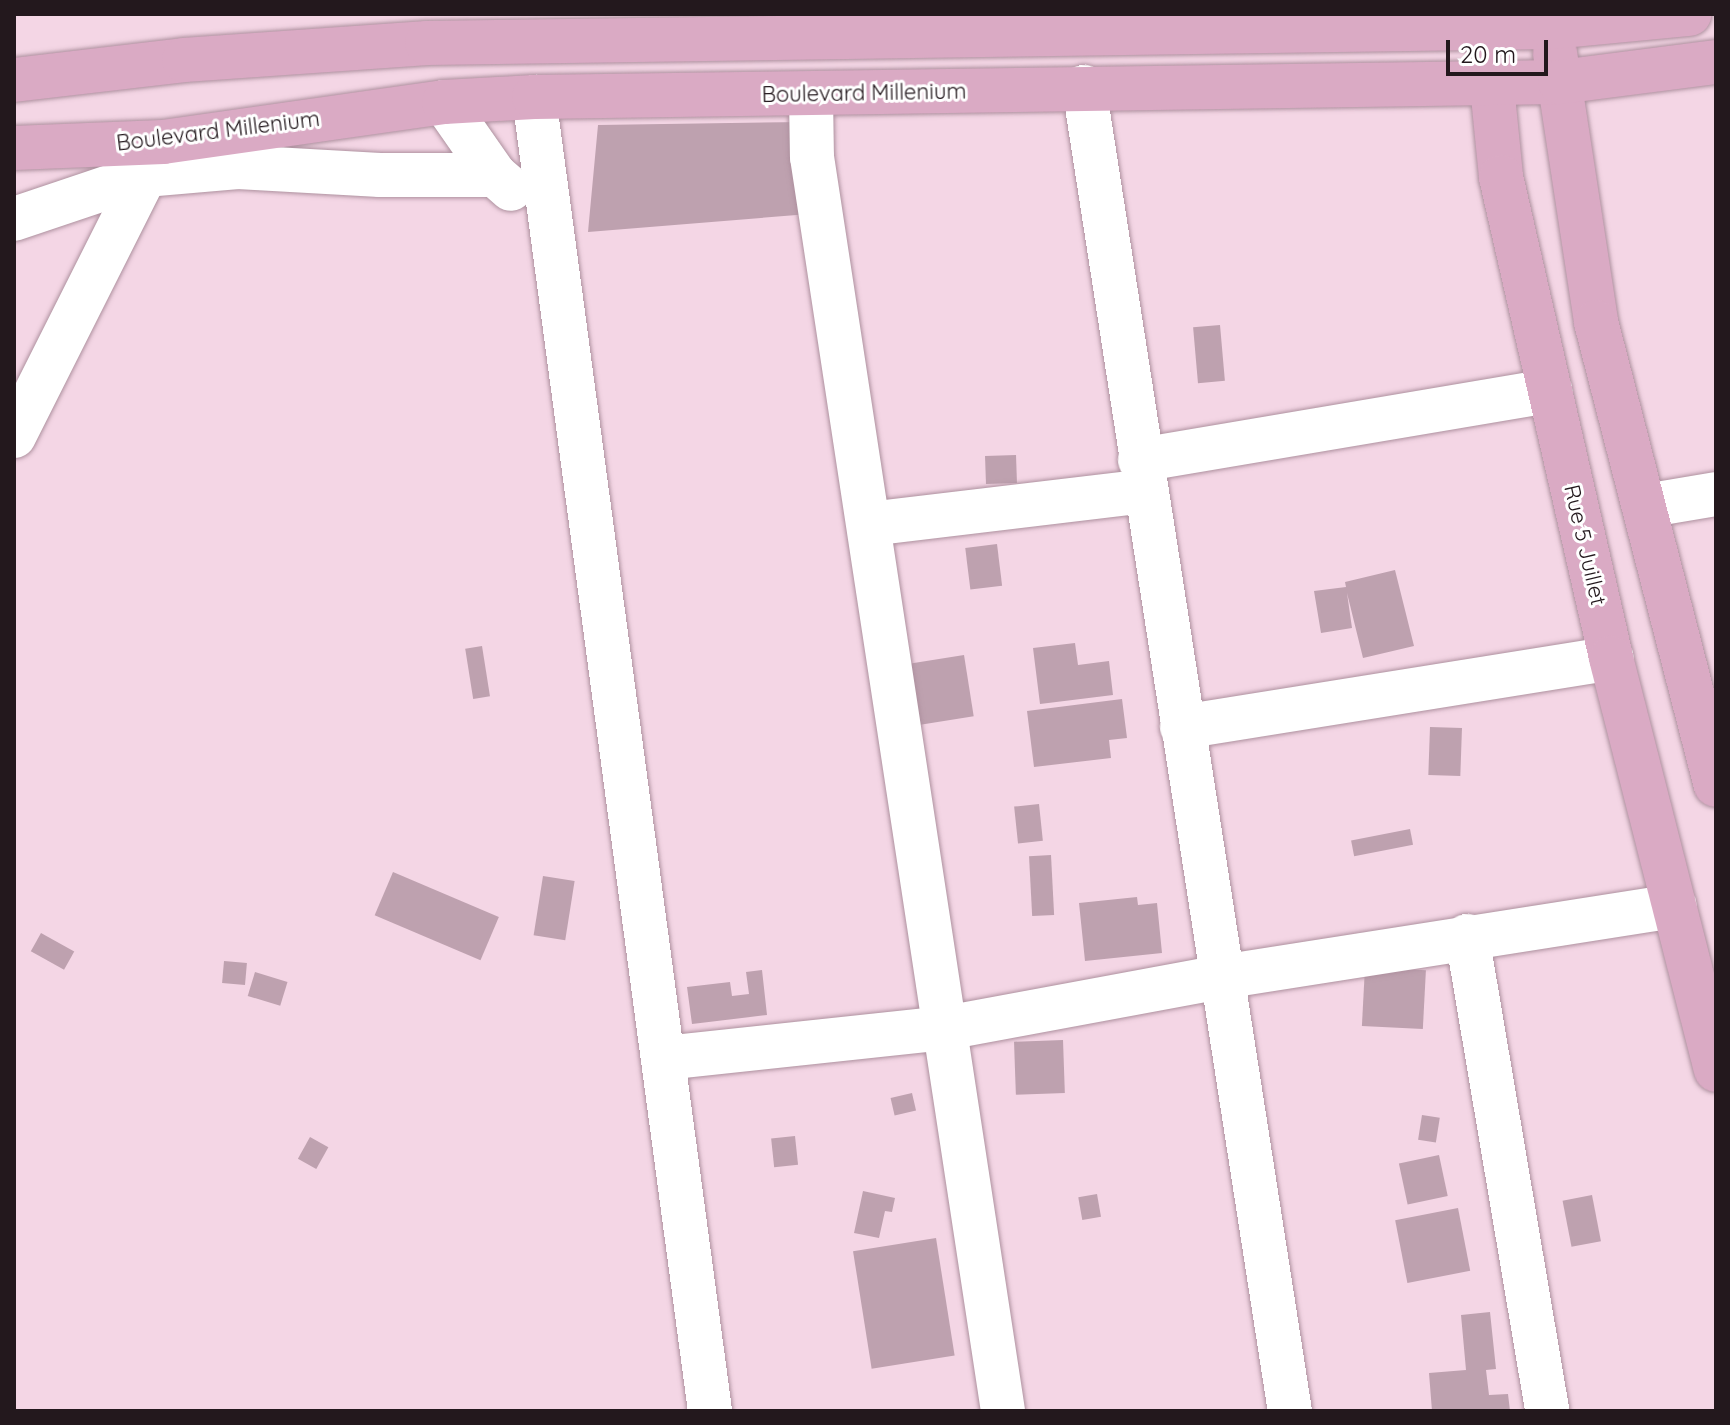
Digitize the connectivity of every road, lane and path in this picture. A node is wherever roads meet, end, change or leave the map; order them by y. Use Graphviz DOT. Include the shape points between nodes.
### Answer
graph roads {
  1 [pos="1689,14"];
  2 [pos="1552,20"];
  3 [pos="1486,21"];
  4 [pos="1293,22"];
  5 [pos="1050,23"];
  6 [pos="676,26"];
  7 [pos="1716,62"];
  8 [pos="14,80"];
  9 [pos="1560,82"];
  10 [pos="1492,83"];
  11 [pos="1084,87"];
  12 [pos="811,96"];
  13 [pos="534,97"];
  14 [pos="444,102"];
  15 [pos="14,148"];
  16 [pos="154,159"];
  17 [pos="495,175"];
  18 [pos="14,219"];
  19 [pos="551,226"];
  20 [pos="1550,391"];
  21 [pos="14,436"];
  22 [pos="1143,476"];
  23 [pos="1716,494"];
  24 [pos="1645,506"];
  25 [pos="869,524"];
  26 [pos="1611,658"];
  27 [pos="1182,727"];
  28 [pos="1716,785"];
  29 [pos="1674,906"];
  30 [pos="1467,936"];
  31 [pos="1221,977"];
  32 [pos="945,1028"];
  33 [pos="664,1058"];
  34 [pos="1716,1070"];
  35 [pos="710,1411"];
  36 [pos="1003,1411"];
  37 [pos="1290,1411"];
  38 [pos="1547,1411"];
  1 -- 2 [label="main road"];
  2 -- 3 [label="main road"];
  2 -- 9 [label="main road"];
  3 -- 4 [label="main road"];
  3 -- 10 [label="main road, Rue 5 Juillet"];
  4 -- 5 [label="main road"];
  5 -- 6 [label="main road"];
  6 -- 8 [label="main road" via="184,60"];
  7 -- 9 [label="main road, Boulevard Millenium"];
  9 -- 10 [label="main road, Boulevard Millenium"];
  9 -- 24 [label="main road" via="1596,322"];
  10 -- 11 [label="main road, Boulevard Millenium"];
  10 -- 20 [label="main road, Rue 5 Juillet" via="1501,177"];
  11 -- 12 [label="main road, Boulevard Millenium"];
  11 -- 22 [label="street"];
  12 -- 13 [label="main road, Boulevard Millenium"];
  12 -- 25 [label="street" via="812,157"];
  13 -- 14 [label="main road, Boulevard Millenium"];
  13 -- 19 [label="street"];
  14 -- 16 [label="main road, Boulevard Millenium"];
  14 -- 17 [label="street"];
  15 -- 16 [label="main road, Boulevard Millenium"];
  16 -- 17 [label="street" via="380,175"];
  16 -- 18 [label="street"];
  16 -- 21 [label="street"];
  17 -- 19 [label="street"];
  19 -- 33 [label="street"];
  20 -- 22 [label="street"];
  20 -- 26 [label="main road, Rue 5 Juillet"];
  22 -- 25 [label="street"];
  22 -- 27 [label="street"];
  23 -- 24 [label="street"];
  24 -- 28 [label="main road"];
  25 -- 32 [label="street"];
  26 -- 27 [label="street"];
  26 -- 29 [label="main road, Rue 5 Juillet"];
  27 -- 31 [label="street"];
  29 -- 30 [label="street"];
  29 -- 34 [label="main road, Rue 5 Juillet"];
  30 -- 31 [label="street"];
  30 -- 38 [label="street"];
  31 -- 32 [label="street"];
  31 -- 37 [label="street"];
  32 -- 33 [label="street"];
  32 -- 36 [label="street"];
  33 -- 35 [label="street"];
}
